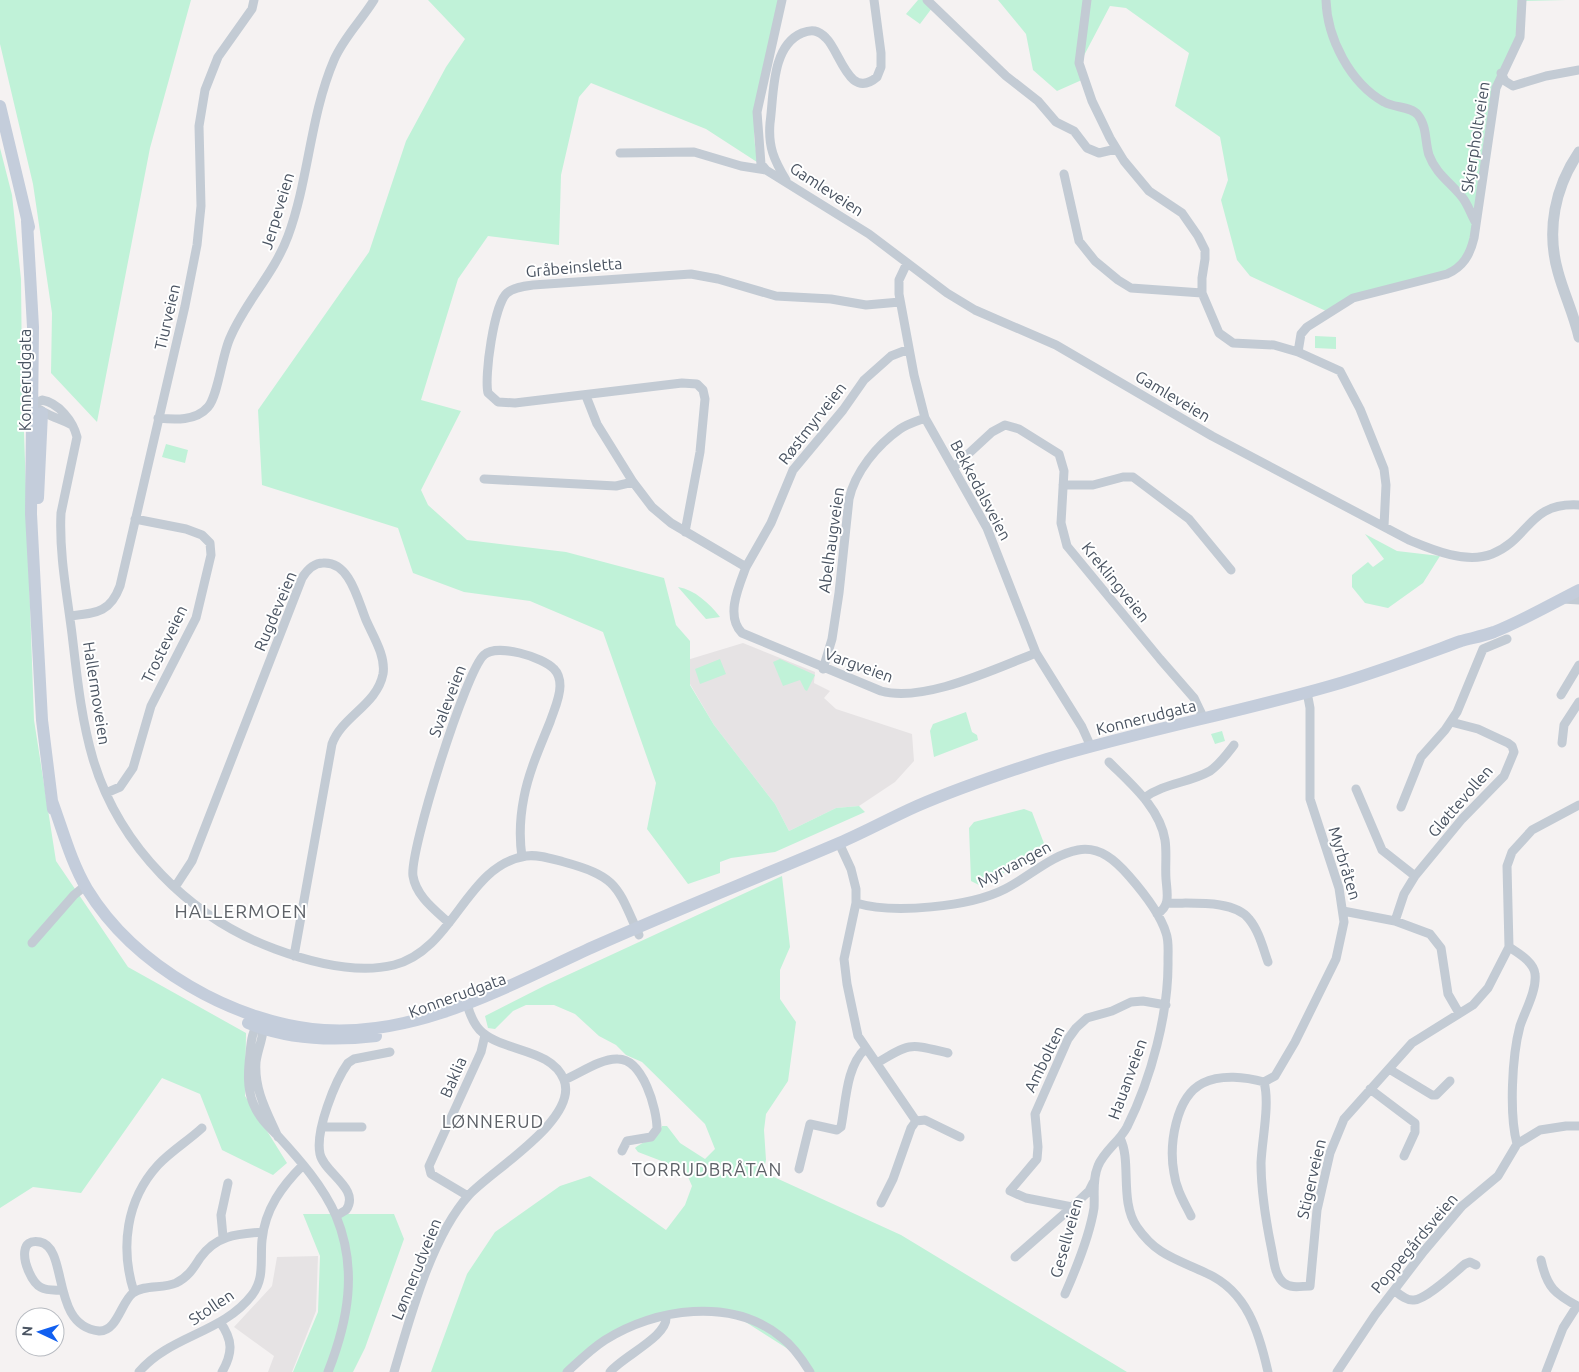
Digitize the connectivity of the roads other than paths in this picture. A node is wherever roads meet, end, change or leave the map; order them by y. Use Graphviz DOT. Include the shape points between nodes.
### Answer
graph roads {
  1 [pos="254,0"];
  2 [pos="374,0"];
  3 [pos="782,0"];
  4 [pos="874,0"];
  5 [pos="926,0"];
  6 [pos="1087,0"];
  7 [pos="1326,0"];
  8 [pos="1522,0"];
  9 [pos="1579,70"];
  10 [pos="1501,73"];
  11 [pos="1513,86"];
  12 [pos="1494,99"];
  13 [pos="0,106"];
  14 [pos="1116,149"];
  15 [pos="1579,152"];
  16 [pos="620,153"];
  17 [pos="766,170"];
  18 [pos="1064,174"];
  19 [pos="788,182"];
  20 [pos="1476,224"];
  21 [pos="907,263"];
  22 [pos="1202,293"];
  23 [pos="900,302"];
  24 [pos="1579,337"];
  25 [pos="909,349"];
  26 [pos="1298,352"];
  27 [pos="586,396"];
  28 [pos="39,406"];
  29 [pos="158,418"];
  30 [pos="925,418"];
  31 [pos="953,468"];
  32 [pos="484,479"];
  33 [pos="633,482"];
  34 [pos="1062,485"];
  35 [pos="1579,505"];
  36 [pos="135,519"];
  37 [pos="1384,526"];
  38 [pos="685,532"];
  39 [pos="746,567"];
  40 [pos="1231,570"];
  41 [pos="1579,582"];
  42 [pos="1579,590"];
  43 [pos="1562,599"];
  44 [pos="1579,600"];
  45 [pos="70,616"];
  46 [pos="1506,639"];
  47 [pos="1466,640"];
  48 [pos="1036,654"];
  49 [pos="1579,666"];
  50 [pos="824,669"];
  51 [pos="1307,692"];
  52 [pos="1561,695"];
  53 [pos="1579,702"];
  54 [pos="1204,718"];
  55 [pos="1451,722"];
  56 [pos="1562,743"];
  57 [pos="1234,745"];
  58 [pos="1091,747"];
  59 [pos="1109,762"];
  60 [pos="1356,789"];
  61 [pos="106,793"];
  62 [pos="1144,798"];
  63 [pos="1579,805"];
  64 [pos="1401,808"];
  65 [pos="839,843"];
  66 [pos="522,857"];
  67 [pos="1415,876"];
  68 [pos="175,887"];
  69 [pos="83,888"];
  70 [pos="856,903"];
  71 [pos="1167,903"];
  72 [pos="1343,911"];
  73 [pos="1158,914"];
  74 [pos="1395,920"];
  75 [pos="449,923"];
  76 [pos="638,931"];
  77 [pos="32,943"];
  78 [pos="1509,947"];
  79 [pos="294,956"];
  80 [pos="1268,962"];
  81 [pos="1166,1005"];
  82 [pos="468,1008"];
  83 [pos="1460,1013"];
  84 [pos="260,1025"];
  85 [pos="485,1035"];
  86 [pos="865,1049"];
  87 [pos="390,1052"];
  88 [pos="948,1053"];
  89 [pos="877,1063"];
  90 [pos="1389,1069"];
  91 [pos="564,1080"];
  92 [pos="1264,1082"];
  93 [pos="1450,1082"];
  94 [pos="1370,1089"];
  95 [pos="916,1121"];
  96 [pos="1579,1126"];
  97 [pos="322,1127"];
  98 [pos="362,1127"];
  99 [pos="202,1128"];
  100 [pos="960,1137"];
  101 [pos="1120,1138"];
  102 [pos="1517,1144"];
  103 [pos="622,1151"];
  104 [pos="1404,1156"];
  105 [pos="303,1165"];
  106 [pos="799,1169"];
  107 [pos="1094,1180"];
  108 [pos="228,1183"];
  109 [pos="468,1196"];
  110 [pos="881,1202"];
  111 [pos="1072,1207"];
  112 [pos="336,1216"];
  113 [pos="1190,1216"];
  114 [pos="263,1232"];
  115 [pos="223,1237"];
  116 [pos="1015,1257"];
  117 [pos="1541,1260"];
  118 [pos="1476,1265"];
  119 [pos="61,1290"];
  120 [pos="1394,1290"];
  121 [pos="134,1292"];
  122 [pos="1065,1294"];
  123 [pos="1578,1307"];
  124 [pos="666,1316"];
  125 [pos="220,1322"];
  126 [pos="139,1372"];
  127 [pos="222,1372"];
  128 [pos="328,1372"];
  129 [pos="394,1372"];
  130 [pos="566,1372"];
  131 [pos="610,1372"];
  132 [pos="810,1372"];
  133 [pos="1268,1372"];
  134 [pos="1337,1372"];
  135 [pos="1546,1372"];
  1 -- 29 [label="street, Tiurveien" via="252,9 218,57 205,90 198,134 200,211 197,245"];
  2 -- 29 [label="street, Jerpeveien" via="348,33 328,73 289,234 274,267 230,337 212,401 197,416"];
  3 -- 17 [label="street, Gamleveien" via="756,112 758,155"];
  4 -- 19 [label="street" via="881,60 877,77 868,83 852,79 830,42 818,31 794,37 782,52 769,144 773,158"];
  5 -- 14 [label="street" via="1056,122 1074,131 1091,150 1099,153"];
  6 -- 14 [label="street" via="1079,63 1092,102"];
  7 -- 20 [label="street, Skjerpholtveien" via="1330,24 1351,73 1367,91 1383,102 1418,115 1436,169 1462,197"];
  8 -- 10 [label="street, Skjerpholtveien" via="1520,37"];
  9 -- 11 [label="street"];
  10 -- 11 [label="street" via="1504,81"];
  10 -- 12 [label="street, Skjerpholtveien"];
  11 -- 12 [label="street"];
  12 -- 20 [label="street, Skjerpholtveien"];
  13 -- 28 [label="main road, Konnerudgata" via="27,220"];
  14 -- 22 [label="street" via="1144,186 1154,196 1179,210 1198,236 1205,250"];
  15 -- 24 [label="street" via="1559,191 1552,231 1557,270"];
  16 -- 17 [label="street, Gamleveien" via="694,152"];
  17 -- 19 [label="street, Gamleveien"];
  18 -- 22 [label="street" via="1079,241 1095,261 1132,288"];
  19 -- 21 [label="street, Gamleveien" via="869,234"];
  20 -- 26 [label="street, Skjerpholtveien" via="1470,252 1458,269 1438,278 1353,298 1307,326 1301,334"];
  21 -- 23 [label="street, Bekkedalsveien" via="899,280"];
  21 -- 37 [label="street, Gamleveien" via="975,310 1056,345 1212,436"];
  22 -- 26 [label="street" via="1225,339 1239,344 1274,345"];
  23 -- 25 [label="street, Bekkedalsveien"];
  23 -- 27 [label="street, Gråbeinsletta" via="866,305 776,296 691,274 533,285 507,293 496,319 486,380 488,393 506,404"];
  25 -- 30 [label="street, Bekkedalsveien"];
  25 -- 39 [label="street, Røstmyrveien" via="891,356 864,380 792,470 770,524"];
  26 -- 37 [label="street" via="1334,366 1344,377 1360,409 1384,469"];
  27 -- 33 [label="street" via="592,416"];
  27 -- 38 [label="street, Gråbeinsletta" via="682,383 697,384 703,390 700,452"];
  28 -- 45 [label="street, Hallermoveien" via="72,425 76,432 77,444 60,526"];
  28 -- 69 [label="main road, Konnerudgata" via="30,472 42,712 59,844"];
  29 -- 36 [label="street, Tiurveien"];
  30 -- 31 [label="street, Bekkedalsveien"];
  30 -- 50 [label="street, Abelhaugveien" via="890,437 853,484"];
  31 -- 34 [label="street, Kreklingveien" via="998,428 1009,425 1056,450 1063,464"];
  31 -- 48 [label="street, Bekkedalsveien" via="987,528"];
  32 -- 33 [label="street" via="616,486"];
  33 -- 38 [label="street" via="652,507"];
  34 -- 40 [label="street" via="1093,486 1128,477 1138,480 1189,519"];
  34 -- 54 [label="street, Kreklingveien" via="1061,523 1067,546 1199,703"];
  35 -- 37 [label="street, Gamleveien" via="1550,507 1500,550 1483,556 1460,556 1434,550"];
  36 -- 45 [label="street, Tiurveien" via="115,600 99,612"];
  36 -- 61 [label="street, Trosteveien" via="202,535 210,543 211,555 196,618 151,706 132,768 120,787"];
  38 -- 39 [label="street"];
  39 -- 50 [label="street, Vargveien" via="736,600 735,618 739,630"];
  41 -- 47 [label="main road, Konnerudgata"];
  42 -- 43 [label="main road, Konnerudgata"];
  43 -- 44 [label="street"];
  43 -- 47 [label="main road, Konnerudgata" via="1488,634"];
  45 -- 61 [label="street, Hallermoveien" via="84,724"];
  46 -- 55 [label="street" via="1483,649"];
  47 -- 51 [label="main road, Konnerudgata" via="1384,670"];
  48 -- 50 [label="street, Vargveien" via="947,686 905,695 881,691"];
  48 -- 58 [label="street, Bekkedalsveien"];
  49 -- 52 [label="street"];
  51 -- 54 [label="main road, Konnerudgata"];
  51 -- 72 [label="street, Myrbråten" via="1310,799 1339,888"];
  53 -- 56 [label="street" via="1564,725"];
  54 -- 58 [label="main road, Konnerudgata"];
  55 -- 64 [label="street" via="1421,757"];
  55 -- 67 [label="street, Gløttevollen" via="1478,729 1508,743 1514,752 1504,776 1462,819"];
  57 -- 62 [label="street" via="1207,772 1160,788"];
  58 -- 65 [label="main road, Konnerudgata" via="981,781"];
  59 -- 62 [label="street"];
  60 -- 67 [label="street" via="1382,850"];
  61 -- 68 [label="street, Hallermoveien" via="142,852"];
  62 -- 71 [label="street" via="1164,835"];
  63 -- 78 [label="street" via="1536,827 1512,852 1507,866"];
  65 -- 70 [label="street" via="854,879"];
  65 -- 76 [label="main road, Konnerudgata"];
  66 -- 75 [label="street, Hallermoveien" via="494,870"];
  66 -- 75 [label="street, Svaleveien" via="520,822 524,796 558,700 560,681 556,670 548,664 518,653 491,650 482,656 475,668 444,751 412,869 422,897"];
  66 -- 76 [label="street, Hallermoveien" via="556,860 602,875 614,884"];
  67 -- 74 [label="street, Gløttevollen" via="1404,894"];
  68 -- 79 [label="street, Hallermoveien" via="230,928"];
  68 -- 79 [label="street, Rugdeveien" via="192,861 302,578 316,564 338,566 352,586 379,651 383,673 374,694 339,729 332,744"];
  69 -- 77 [label="street"];
  69 -- 84 [label="main road, Konnerudgata" via="111,932 148,966 194,998"];
  70 -- 73 [label="street, Myrvangen" via="887,908 968,902 1004,890 1057,858 1084,850 1112,858"];
  70 -- 86 [label="street" via="846,946 845,969 858,1036"];
  71 -- 73 [label="street"];
  71 -- 80 [label="street" via="1217,905 1238,910 1250,919"];
  72 -- 74 [label="street"];
  72 -- 92 [label="street, Myrbråten" via="1340,945 1328,977 1282,1067"];
  73 -- 81 [label="street, Hauanveien" via="1168,940"];
  74 -- 83 [label="street" via="1430,934 1441,948 1448,994"];
  75 -- 79 [label="street, Hallermoveien" via="428,948 396,964 346,966"];
  76 -- 82 [label="main road, Konnerudgata"];
  78 -- 83 [label="street, Stigerveien" via="1488,988"];
  78 -- 102 [label="street" via="1535,972 1514,1059 1512,1126"];
  81 -- 101 [label="street, Hauanveien" via="1142,1088"];
  81 -- 111 [label="street, Ambolten" via="1132,1002 1087,1018 1068,1039 1034,1114 1037,1158 1010,1191 1026,1198"];
  82 -- 84 [label="main road, Konnerudgata" via="402,1032 366,1037 307,1037"];
  82 -- 85 [label="street" via="474,1023"];
  83 -- 90 [label="street, Stigerveien" via="1412,1043"];
  84 -- 105 [label="street" via="249,1063 250,1091 257,1113"];
  85 -- 91 [label="street" via="543,1060 553,1066"];
  85 -- 109 [label="street, Baklia" via="481,1052 429,1166 432,1174"];
  86 -- 89 [label="street"];
  86 -- 106 [label="street" via="859,1055 851,1077 841,1127 837,1130 810,1124"];
  87 -- 97 [label="street" via="348,1063 340,1076"];
  88 -- 89 [label="street" via="907,1046"];
  89 -- 95 [label="street"];
  90 -- 93 [label="street" via="1432,1095"];
  90 -- 94 [label="street, Stigerveien"];
  91 -- 103 [label="street" via="614,1059 627,1060 636,1067 646,1083 656,1129 651,1137 627,1141"];
  91 -- 109 [label="street, Lønnerudveien" via="563,1103 553,1119"];
  92 -- 94 [label="street, Stigerveien" via="1267,1099 1262,1135 1262,1188 1274,1263 1285,1284 1296,1287 1310,1286 1317,1210 1330,1153 1344,1119"];
  92 -- 113 [label="street" via="1241,1078 1208,1081 1196,1088 1180,1113 1172,1134 1171,1153 1176,1186"];
  94 -- 104 [label="street" via="1415,1122 1415,1132"];
  95 -- 100 [label="street" via="925,1120"];
  95 -- 110 [label="street" via="894,1179"];
  96 -- 102 [label="street, Poppegårdsveien" via="1540,1130"];
  97 -- 98 [label="street"];
  97 -- 112 [label="street" via="320,1155 350,1198 346,1210"];
  99 -- 121 [label="street" via="158,1164 134,1201 127,1241"];
  101 -- 107 [label="street, Gesellveien" via="1098,1166"];
  101 -- 133 [label="street, Hauanveien" via="1127,1198 1134,1222 1154,1247 1171,1259 1208,1274 1235,1294 1253,1319"];
  102 -- 120 [label="street, Poppegårdsveien" via="1498,1176 1452,1218"];
  105 -- 112 [label="street"];
  105 -- 114 [label="street, Stollen" via="273,1202"];
  107 -- 111 [label="street" via="1089,1191"];
  107 -- 122 [label="street, Gesellveien" via="1094,1209"];
  108 -- 115 [label="street" via="220,1214"];
  109 -- 129 [label="street, Lønnerudveien" via="438,1246"];
  111 -- 116 [label="street"];
  112 -- 128 [label="street" via="347,1256 349,1296"];
  114 -- 115 [label="street"];
  114 -- 125 [label="street, Stollen" via="257,1287 244,1303"];
  115 -- 121 [label="street" via="207,1249 184,1279 170,1286"];
  117 -- 123 [label="street" via="1548,1285"];
  118 -- 120 [label="street" via="1465,1264 1425,1296 1415,1300"];
  119 -- 119 [label="street" via="59,1271 51,1252 42,1242 29,1244 23,1256 34,1284 44,1290"];
  119 -- 121 [label="street" via="80,1322 100,1331 111,1327 124,1300"];
  120 -- 134 [label="street, Poppegårdsveien"];
  123 -- 135 [label="street" via="1563,1328"];
  124 -- 130 [label="street" via="635,1324 605,1340"];
  124 -- 131 [label="street" via="665,1326 618,1362"];
  124 -- 132 [label="street" via="715,1312 750,1319 781,1337"];
  125 -- 126 [label="street, Stollen" via="158,1355"];
  125 -- 127 [label="street" via="231,1348"];
}
